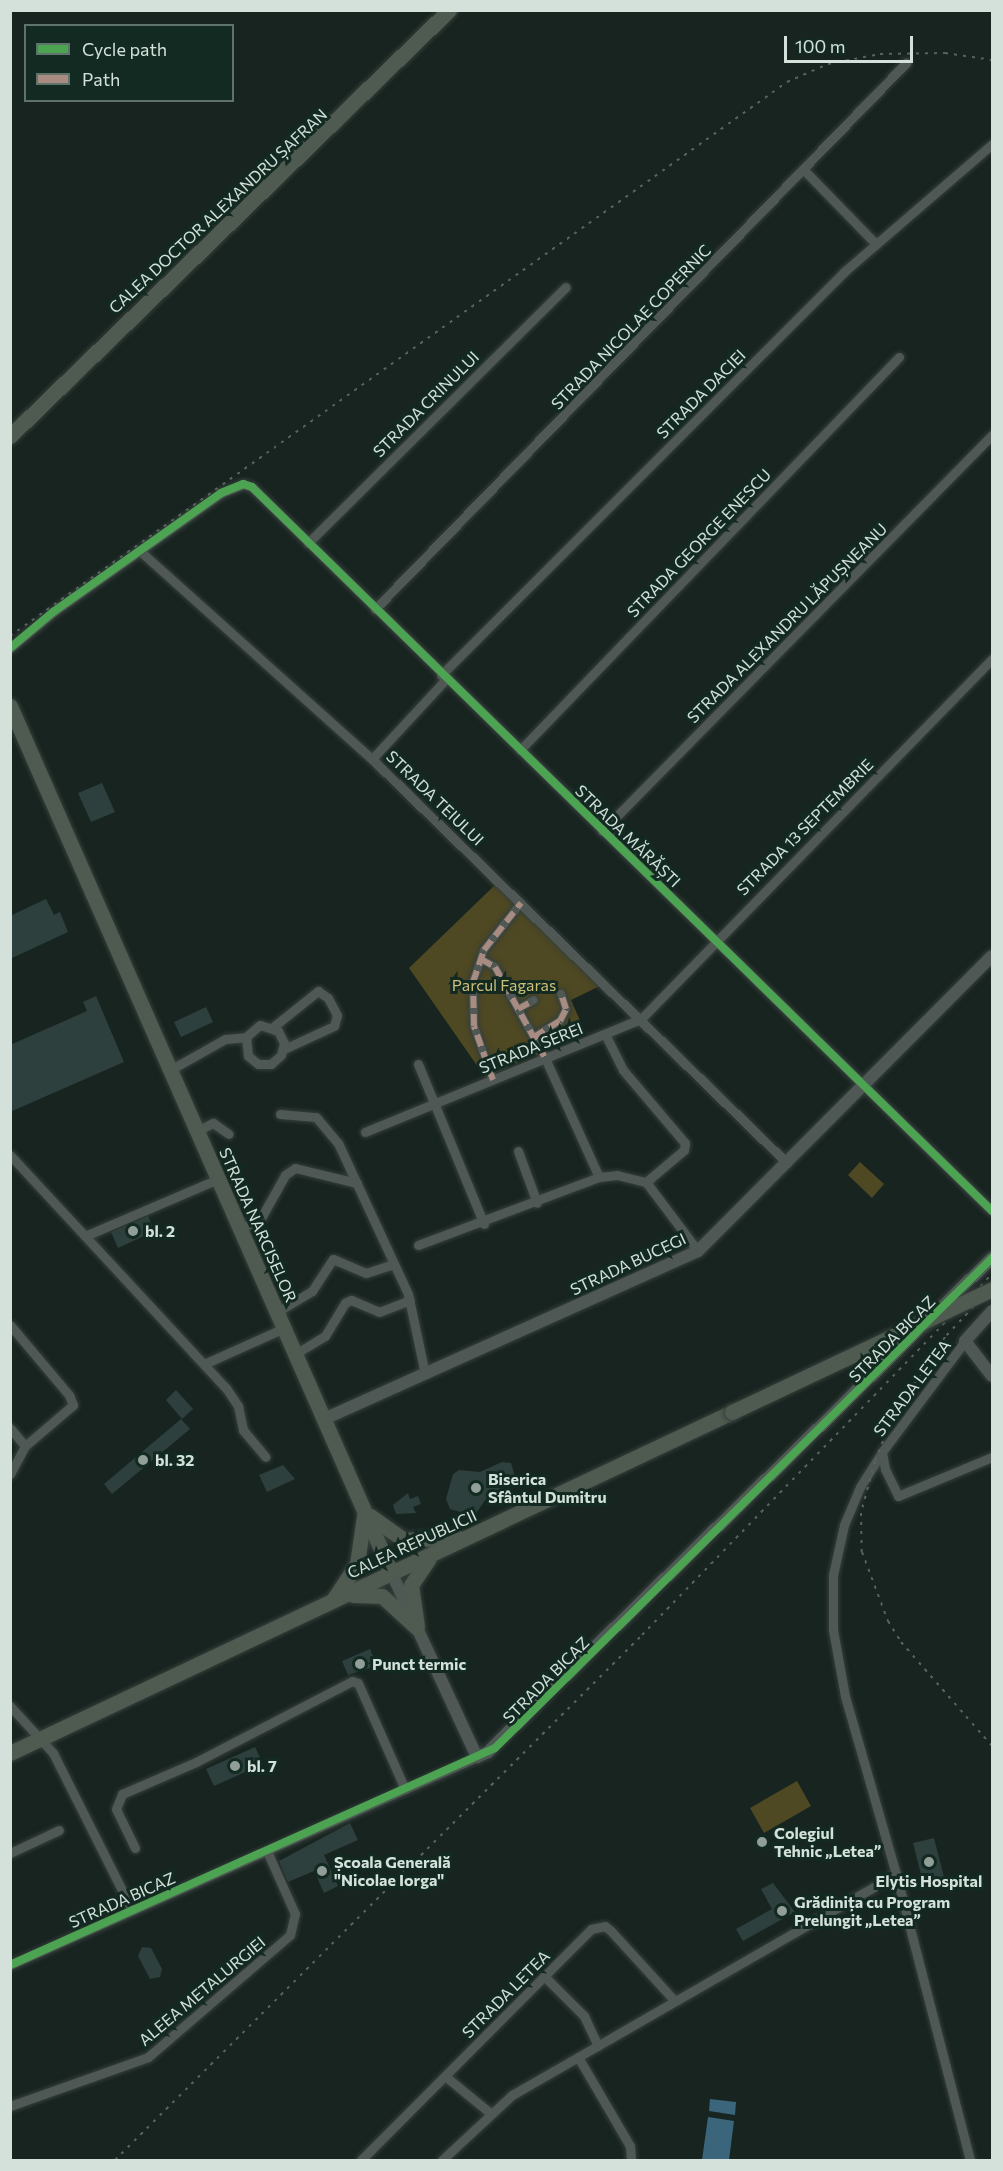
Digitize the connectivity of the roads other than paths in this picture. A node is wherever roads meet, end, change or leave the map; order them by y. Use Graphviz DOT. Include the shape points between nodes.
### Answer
graph roads {
  1 [pos="448,10"];
  2 [pos="906,63"];
  3 [pos="993,144"];
  4 [pos="805,171"];
  5 [pos="876,244"];
  6 [pos="566,287"];
  7 [pos="899,357"];
  8 [pos="993,435"];
  9 [pos="10,436"];
  10 [pos="308,543"];
  11 [pos="140,551"];
  12 [pos="375,609"];
  13 [pos="10,648"];
  14 [pos="993,659"];
  15 [pos="443,677"];
  16 [pos="10,706"];
  17 [pos="520,750"];
  18 [pos="372,759"];
  19 [pos="602,831"];
  20 [pos="520,903"];
  21 [pos="715,939"];
  22 [pos="993,956"];
  23 [pos="481,959"];
  24 [pos="561,994"];
  25 [pos="534,1000"];
  26 [pos="518,1009"];
  27 [pos="641,1018"];
  28 [pos="273,1027"];
  29 [pos="605,1034"];
  30 [pos="246,1037"];
  31 [pos="534,1037"];
  32 [pos="284,1049"];
  33 [pos="545,1058"];
  34 [pos="418,1064"];
  35 [pos="170,1070"];
  36 [pos="493,1080"];
  37 [pos="863,1086"];
  38 [pos="433,1104"];
  39 [pos="280,1114"];
  40 [pos="197,1131"];
  41 [pos="365,1132"];
  42 [pos="229,1134"];
  43 [pos="518,1151"];
  44 [pos="10,1155"];
  45 [pos="787,1163"];
  46 [pos="599,1178"];
  47 [pos="218,1179"];
  48 [pos="646,1182"];
  49 [pos="357,1183"];
  50 [pos="537,1203"];
  51 [pos="993,1211"];
  52 [pos="484,1224"];
  53 [pos="240,1229"];
  54 [pos="85,1236"];
  55 [pos="418,1245"];
  56 [pos="698,1251"];
  57 [pos="993,1258"];
  58 [pos="393,1264"];
  59 [pos="993,1289"];
  60 [pos="410,1300"];
  61 [pos="993,1311"];
  62 [pos="277,1312"];
  63 [pos="10,1325"];
  64 [pos="284,1328"];
  65 [pos="965,1341"];
  66 [pos="295,1354"];
  67 [pos="204,1364"];
  68 [pos="425,1374"];
  69 [pos="993,1376"];
  70 [pos="324,1419"];
  71 [pos="10,1428"];
  72 [pos="25,1446"];
  73 [pos="882,1452"];
  74 [pos="266,1457"];
  75 [pos="993,1457"];
  76 [pos="10,1474"];
  77 [pos="362,1507"];
  78 [pos="483,1530"];
  79 [pos="431,1556"];
  80 [pos="392,1574"];
  81 [pos="338,1599"];
  82 [pos="417,1628"];
  83 [pos="10,1706"];
  84 [pos="42,1738"];
  85 [pos="10,1753"];
  86 [pos="477,1757"];
  87 [pos="405,1790"];
  88 [pos="59,1830"];
  89 [pos="135,1848"];
  90 [pos="267,1851"];
  91 [pos="10,1853"];
  92 [pos="896,1874"];
  93 [pos="132,1910"];
  94 [pos="10,1965"];
  95 [pos="544,1976"];
  96 [pos="673,1999"];
  97 [pos="598,2046"];
  98 [pos="578,2057"];
  99 [pos="445,2076"];
  100 [pos="10,2106"];
  101 [pos="490,2113"];
  102 [pos="361,2160"];
  103 [pos="442,2160"];
  104 [pos="631,2160"];
  105 [pos="970,2160"];
  1 -- 9 [label="main road, CALEA DOCTOR ALEXANDRU ȘAFRAN"];
  2 -- 4 [label="street, STRADA NICOLAE COPERNIC"];
  3 -- 5 [label="street, STRADA DACIEI"];
  4 -- 5 [label="street"];
  4 -- 12 [label="street, STRADA NICOLAE COPERNIC"];
  5 -- 15 [label="street, STRADA DACIEI"];
  6 -- 10 [label="street, STRADA CRINULUI"];
  7 -- 17 [label="street, STRADA GEORGE ENESCU"];
  8 -- 19 [label="street, STRADA ALEXANDRU LĂPUȘNEANU"];
  10 -- 11 [label="street, STRADA MĂRĂȘTI" via="252,487 243,484 221,492"];
  10 -- 12 [label="street, STRADA MĂRĂȘTI"];
  11 -- 13 [label="street"];
  11 -- 18 [label="street, STRADA TEIULUI"];
  12 -- 15 [label="street, STRADA MĂRĂȘTI"];
  14 -- 21 [label="street, STRADA 13 SEPTEMBRIE"];
  15 -- 17 [label="street, STRADA MĂRĂȘTI"];
  15 -- 18 [label="street, STRADA DACIEI"];
  16 -- 35 [label="main road, STRADA NARCISELOR"];
  17 -- 19 [label="street, STRADA MĂRĂȘTI"];
  18 -- 20 [label="street, STRADA TEIULUI"];
  19 -- 21 [label="street, STRADA MĂRĂȘTI"];
  20 -- 23 [label="street"];
  20 -- 27 [label="street, STRADA TEIULUI"];
  21 -- 27 [label="street, STRADA 13 SEPTEMBRIE"];
  21 -- 37 [label="street, STRADA MĂRĂȘTI"];
  22 -- 37 [label="street, STRADA BUCEGI"];
  23 -- 26 [label="street" via="495,967"];
  23 -- 36 [label="street" via="472,1005"];
  24 -- 31 [label="street" via="566,1009 560,1021"];
  25 -- 26 [label="street"];
  26 -- 31 [label="street"];
  27 -- 29 [label="street, STRADA SEREI"];
  27 -- 45 [label="street, STRADA TEIULUI"];
  28 -- 30 [label="street" via="260,1025"];
  28 -- 32 [label="street" via="282,1036"];
  28 -- 32 [label="street" via="318,991 328,998 337,1015 334,1026"];
  29 -- 33 [label="street, STRADA SEREI"];
  29 -- 48 [label="street" via="623,1070 685,1143 684,1150"];
  30 -- 32 [label="street" via="248,1056 258,1064 277,1060"];
  30 -- 35 [label="street" via="225,1039"];
  31 -- 33 [label="street"];
  33 -- 36 [label="street, STRADA SEREI"];
  33 -- 46 [label="street"];
  34 -- 38 [label="street"];
  35 -- 40 [label="main road, STRADA NARCISELOR"];
  36 -- 38 [label="street, STRADA SEREI"];
  37 -- 45 [label="street, STRADA BUCEGI"];
  37 -- 51 [label="street, STRADA MĂRĂȘTI"];
  38 -- 41 [label="street, STRADA SEREI"];
  38 -- 52 [label="street"];
  39 -- 49 [label="street" via="316,1117 338,1143"];
  40 -- 42 [label="street" via="213,1123"];
  40 -- 47 [label="main road, STRADA NARCISELOR"];
  43 -- 50 [label="street"];
  44 -- 54 [label="street"];
  45 -- 56 [label="street, STRADA BUCEGI"];
  46 -- 48 [label="street" via="624,1176"];
  46 -- 50 [label="street"];
  47 -- 53 [label="main road, STRADA NARCISELOR"];
  47 -- 54 [label="street"];
  48 -- 56 [label="street"];
  49 -- 53 [label="street" via="295,1168 285,1175 261,1218"];
  49 -- 58 [label="street"];
  50 -- 52 [label="street"];
  52 -- 55 [label="street"];
  53 -- 62 [label="main road, STRADA NARCISELOR"];
  54 -- 67 [label="street"];
  56 -- 68 [label="street, STRADA BUCEGI"];
  57 -- 86 [label="street, STRADA BICAZ" via="507,1737"];
  58 -- 60 [label="street"];
  58 -- 62 [label="street" via="366,1273 333,1259 312,1291"];
  59 -- 78 [label="main road, CALEA REPUBLICII, bridge"];
  60 -- 66 [label="street" via="379,1312 351,1300 345,1303 326,1336"];
  60 -- 68 [label="street"];
  61 -- 65 [label="street"];
  62 -- 64 [label="main road, STRADA NARCISELOR"];
  63 -- 72 [label="street" via="73,1401 71,1409"];
  64 -- 66 [label="main road, STRADA NARCISELOR"];
  64 -- 67 [label="street"];
  65 -- 69 [label="street"];
  65 -- 73 [label="street, STRADA LETEA"];
  66 -- 70 [label="main road, STRADA NARCISELOR"];
  67 -- 74 [label="street" via="226,1388 238,1406 243,1430"];
  68 -- 70 [label="street, STRADA BUCEGI"];
  70 -- 77 [label="main road, STRADA NARCISELOR"];
  71 -- 72 [label="street"];
  72 -- 76 [label="street"];
  73 -- 75 [label="street, STRADA LETEA" via="898,1497"];
  73 -- 92 [label="street, STRADA LETEA" via="860,1487 844,1525 833,1575 833,1630 845,1696"];
  77 -- 78 [label="main road" via="383,1528 416,1542"];
  77 -- 80 [label="main road, STRADA NARCISELOR"];
  77 -- 81 [label="main road" via="364,1533 357,1564"];
  78 -- 79 [label="main road, CALEA REPUBLICII"];
  79 -- 80 [label="main road, CALEA REPUBLICII"];
  79 -- 82 [label="main road" via="411,1585"];
  80 -- 81 [label="main road, CALEA REPUBLICII"];
  80 -- 82 [label="street, STRADA NARCISELOR"];
  81 -- 82 [label="main road" via="382,1596"];
  81 -- 84 [label="main road, CALEA REPUBLICII"];
  82 -- 86 [label="street, STRADA NARCISELOR"];
  83 -- 84 [label="street"];
  84 -- 85 [label="main road, CALEA REPUBLICII"];
  84 -- 93 [label="street"];
  86 -- 87 [label="street, STRADA BICAZ"];
  87 -- 89 [label="street" via="358,1683 352,1681 196,1762 122,1794 116,1809"];
  87 -- 90 [label="street, STRADA BICAZ"];
  88 -- 91 [label="street"];
  90 -- 93 [label="street, STRADA BICAZ"];
  90 -- 100 [label="street, ALEEA METALURGIEI" via="295,1914 290,1935 148,2057"];
  92 -- 96 [label="street"];
  92 -- 105 [label="street, STRADA LETEA"];
  93 -- 94 [label="street, STRADA BICAZ"];
  95 -- 96 [label="street, STRADA LETEA" via="591,1929 604,1926"];
  95 -- 97 [label="street" via="584,2016"];
  95 -- 99 [label="street, STRADA LETEA"];
  96 -- 97 [label="street"];
  97 -- 98 [label="street"];
  98 -- 101 [label="street"];
  98 -- 104 [label="street" via="630,2146"];
  99 -- 101 [label="street"];
  99 -- 102 [label="street, STRADA LETEA"];
  101 -- 103 [label="street"];
}
